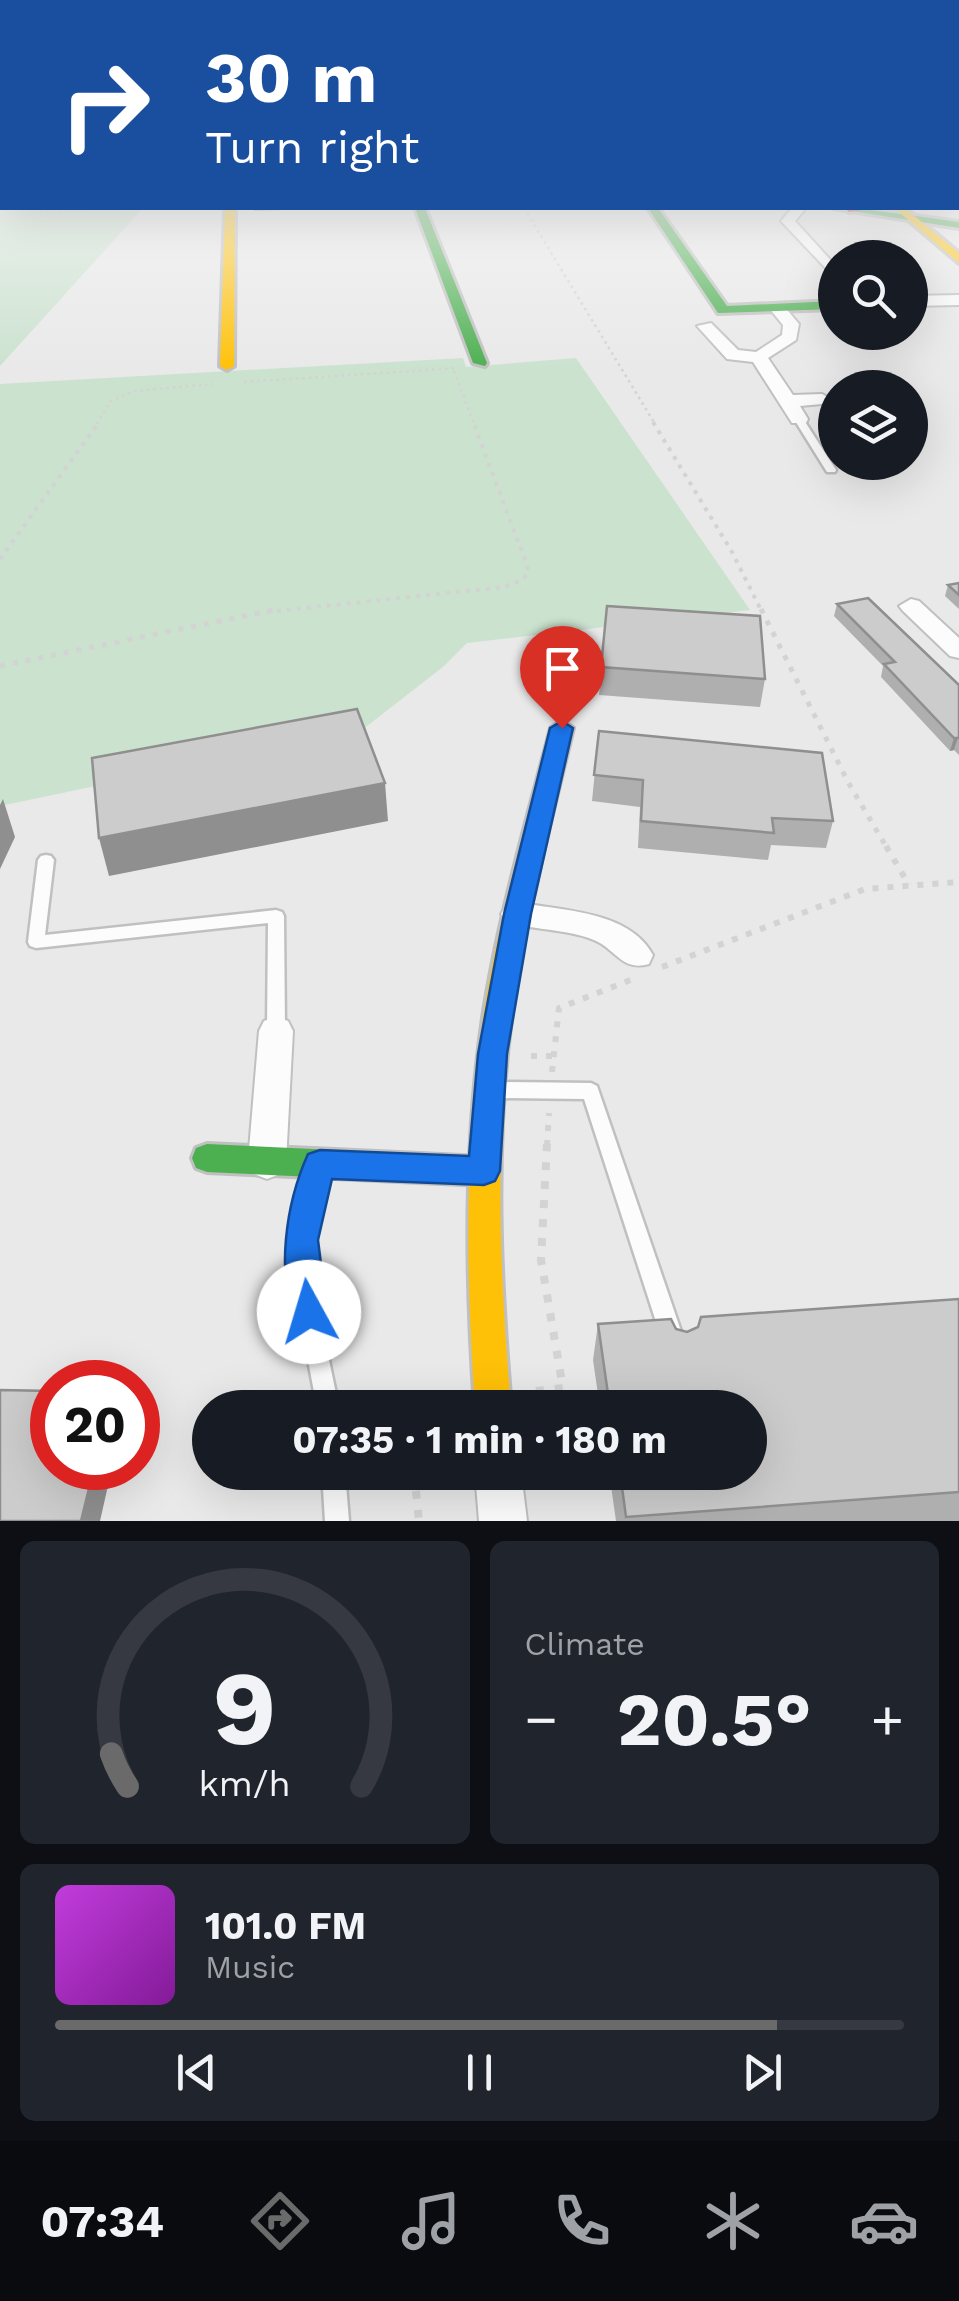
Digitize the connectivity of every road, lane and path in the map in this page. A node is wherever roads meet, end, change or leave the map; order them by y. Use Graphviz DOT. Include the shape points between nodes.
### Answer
graph roads {
  1 [pos="230,228"];
  2 [pos="428,228"];
  3 [pos="536,228"];
  4 [pos="667,228"];
  5 [pos="794,228"];
  6 [pos="922,228"];
  7 [pos="818,255"];
  8 [pos="959,259"];
  9 [pos="959,300"];
  10 [pos="928,301"];
  11 [pos="818,306"];
  12 [pos="777,308"];
  13 [pos="705,326"];
  14 [pos="759,357"];
  15 [pos="480,363"];
  16 [pos="227,366"];
  17 [pos="818,399"];
  18 [pos="787,401"];
  19 [pos="800,419"];
  20 [pos="818,449"];
  21 [pos="0,559"];
  22 [pos="911,606"];
  23 [pos="959,651"];
  24 [pos="0,666"];
  25 [pos="562,728"];
  26 [pos="46,860"];
  27 [pos="959,882"];
  28 [pos="909,886"];
  29 [pos="518,914"];
  30 [pos="643,967"];
  31 [pos="276,1031"];
  32 [pos="552,1070"];
  33 [pos="490,1090"];
  34 [pos="550,1110"];
  35 [pos="207,1158"];
  36 [pos="267,1162"];
  37 [pos="320,1164"];
  38 [pos="484,1171"];
  39 [pos="678,1354"];
  40 [pos="324,1390"];
  41 [pos="491,1390"];
  42 [pos="542,1390"];
  43 [pos="334,1490"];
  44 [pos="416,1490"];
  45 [pos="499,1490"];
  46 [pos="337,1521"];
  47 [pos="419,1521"];
  48 [pos="502,1521"];
  1 -- 16 [label="street"];
  2 -- 15 [label="street"];
  3 -- 28 [label="path" via="732,552 848,782"];
  4 -- 12 [label="street" via="723,310"];
  5 -- 7 [label="street"];
  6 -- 8 [label="street"];
  9 -- 10 [label="street"];
  11 -- 12 [label="street"];
  12 -- 14 [label="street" via="791,324 790,337"];
  13 -- 14 [label="street" via="733,355"];
  14 -- 18 [label="street"];
  17 -- 18 [label="street"];
  18 -- 19 [label="street"];
  19 -- 20 [label="lane"];
  21 -- 24 [label="path" via="120,396 453,368 528,565 522,580 504,587 291,607"];
  22 -- 23 [label="street"];
  25 -- 29 [label="street"];
  26 -- 31 [label="lane" via="36,942 276,916"];
  27 -- 28 [label="path"];
  28 -- 30 [label="path" via="865,889"];
  29 -- 30 [label="street" via="607,930"];
  29 -- 33 [label="street"];
  30 -- 32 [label="path" via="559,1008"];
  31 -- 36 [label="street"];
  33 -- 38 [label="street"];
  33 -- 39 [label="lane" via="591,1091"];
  34 -- 42 [label="path" via="541,1260 562,1388"];
  35 -- 36 [label="street"];
  36 -- 37 [label="street"];
  37 -- 38 [label="street"];
  37 -- 40 [label="lane" via="301,1240"];
  38 -- 41 [label="street"];
  43 -- 46 [label="lane"];
  44 -- 47 [label="path"];
  45 -- 48 [label="street"];
}
